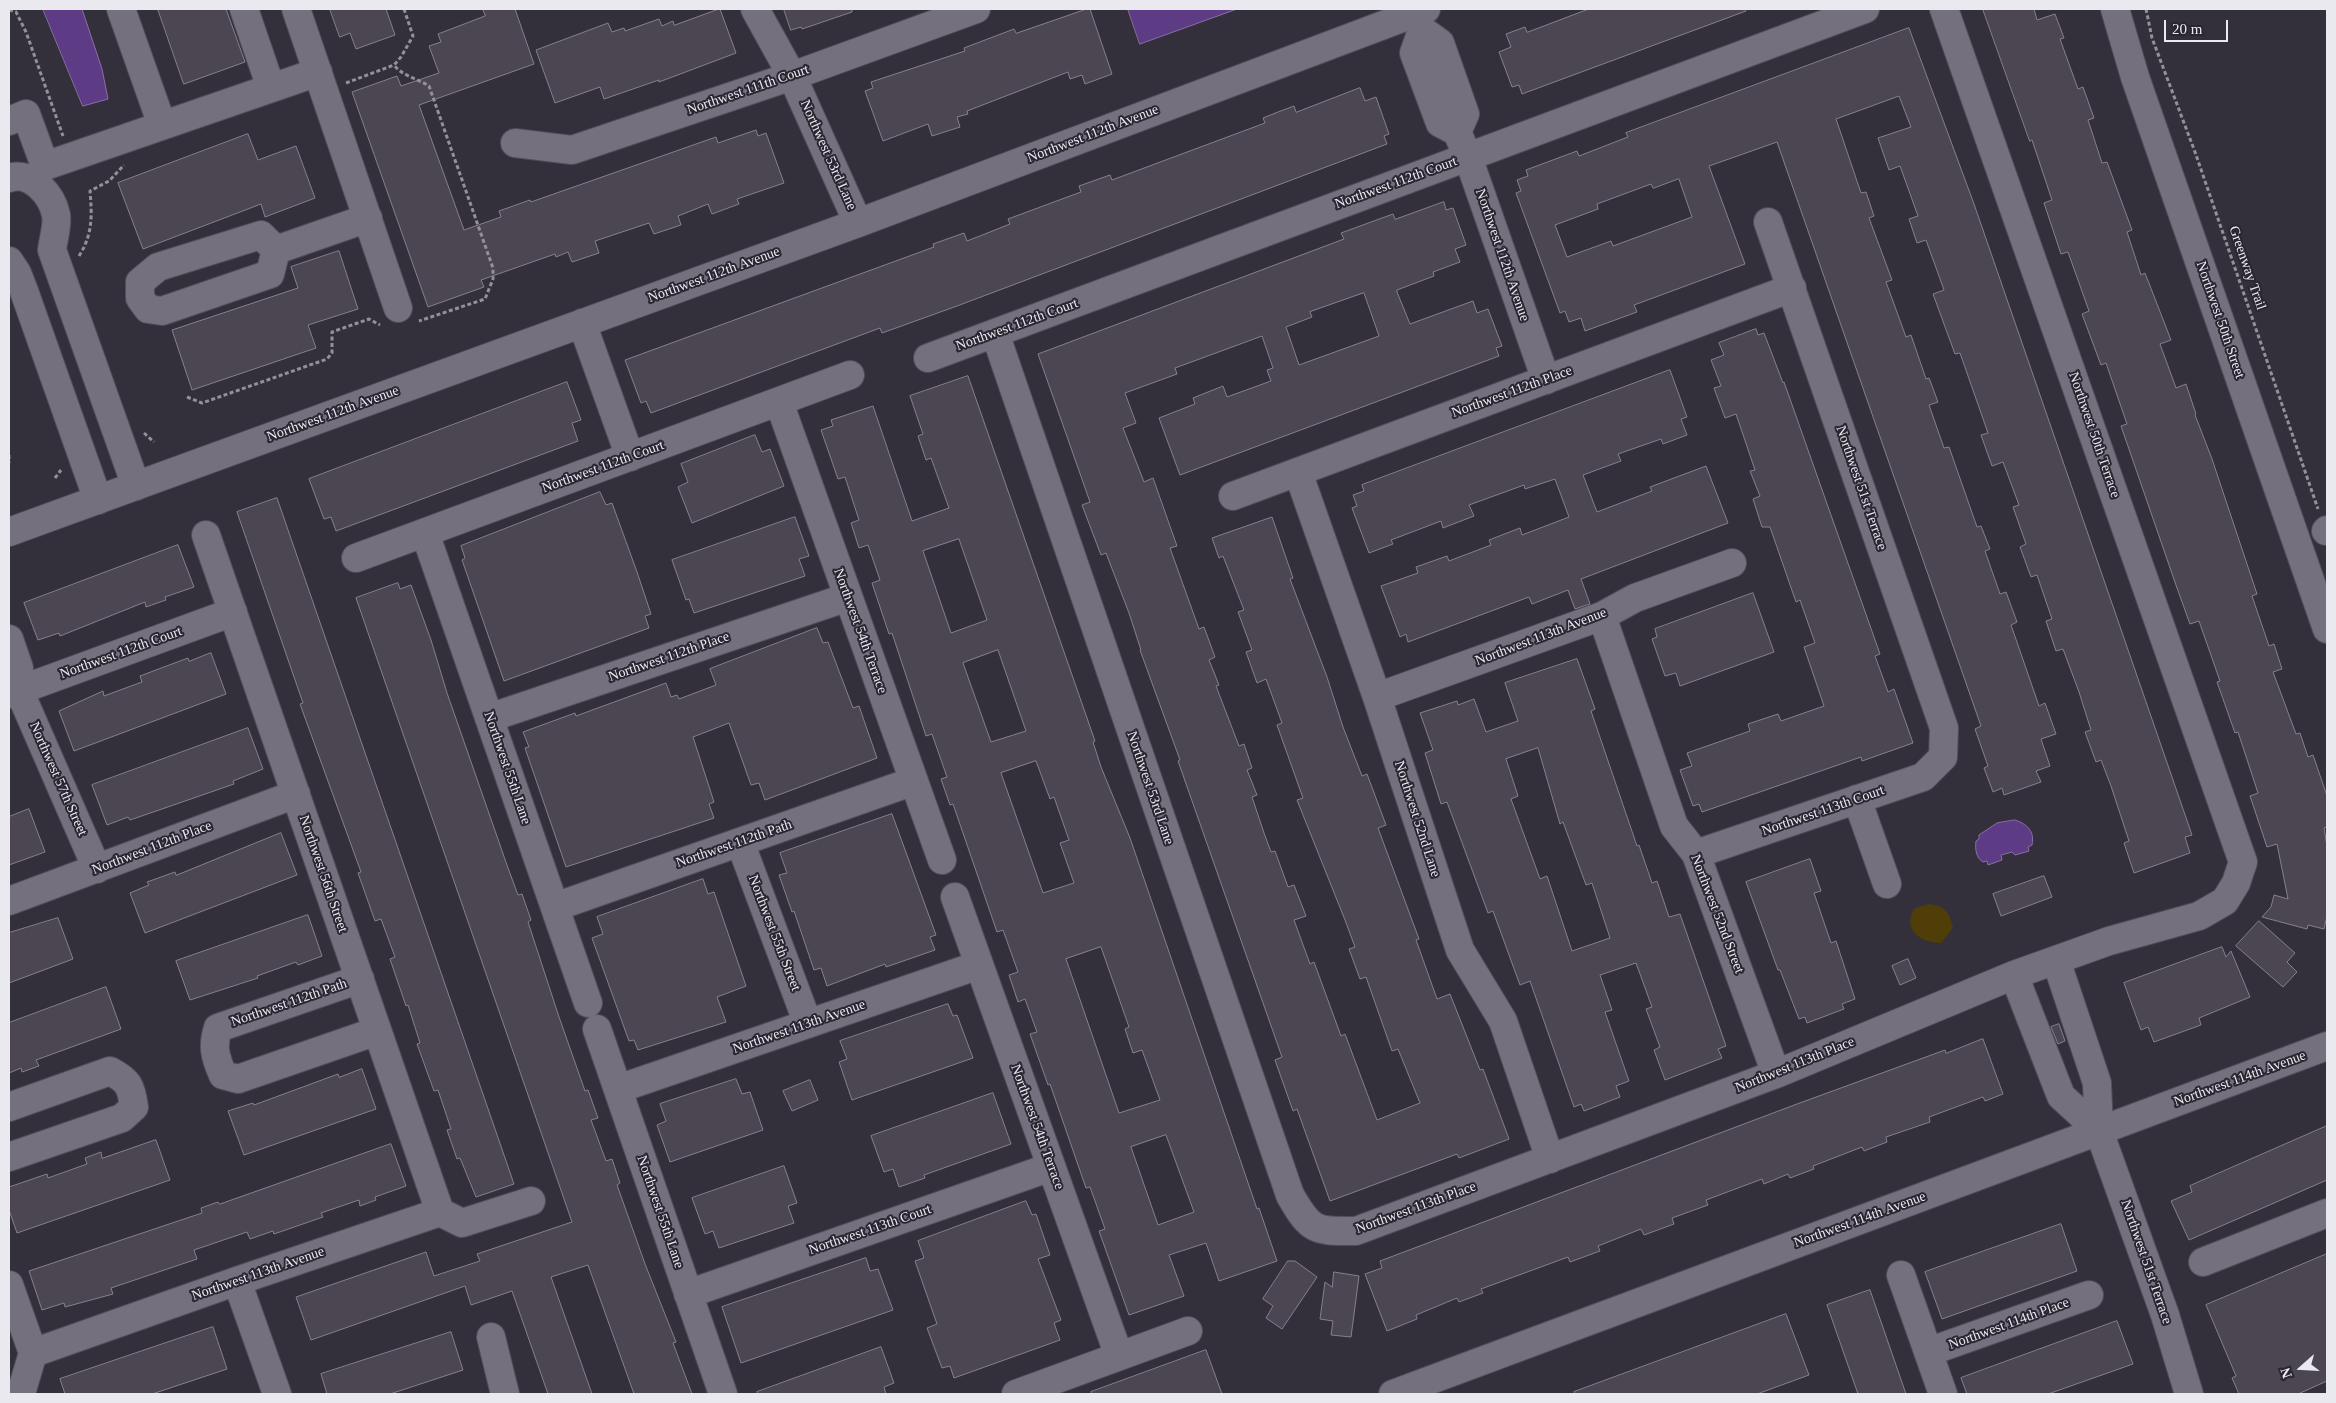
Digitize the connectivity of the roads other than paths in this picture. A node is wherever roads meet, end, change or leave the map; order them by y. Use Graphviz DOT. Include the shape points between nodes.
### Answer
graph roads {
  1 [pos="121,9"];
  2 [pos="244,9"];
  3 [pos="296,9"];
  4 [pos="755,9"];
  5 [pos="976,9"];
  6 [pos="1865,9"];
  7 [pos="1944,9"];
  8 [pos="2115,9"];
  9 [pos="1420,15"];
  10 [pos="792,76"];
  11 [pos="321,81"];
  12 [pos="271,88"];
  13 [pos="9,120"];
  14 [pos="162,125"];
  15 [pos="515,142"];
  16 [pos="1468,157"];
  17 [pos="29,175"];
  18 [pos="368,218"];
  19 [pos="1768,222"];
  20 [pos="858,223"];
  21 [pos="276,250"];
  22 [pos="9,261"];
  23 [pos="1792,288"];
  24 [pos="67,293"];
  25 [pos="29,305"];
  26 [pos="398,308"];
  27 [pos="582,323"];
  28 [pos="995,333"];
  29 [pos="928,358"];
  30 [pos="850,376"];
  31 [pos="1546,380"];
  32 [pos="779,402"];
  33 [pos="630,457"];
  34 [pos="1298,472"];
  35 [pos="136,486"];
  36 [pos="1233,496"];
  37 [pos="98,500"];
  38 [pos="9,532"];
  39 [pos="425,533"];
  40 [pos="206,535"];
  41 [pos="356,558"];
  42 [pos="1732,563"];
  43 [pos="848,597"];
  44 [pos="233,612"];
  45 [pos="1602,616"];
  46 [pos="2327,629"];
  47 [pos="9,639"];
  48 [pos="12,688"];
  49 [pos="1377,698"];
  50 [pos="490,718"];
  51 [pos="1943,757"];
  52 [pos="914,781"];
  53 [pos="296,794"];
  54 [pos="1857,799"];
  55 [pos="740,842"];
  56 [pos="1696,854"];
  57 [pos="942,860"];
  58 [pos="2243,862"];
  59 [pos="97,868"];
  60 [pos="1886,884"];
  61 [pos="955,897"];
  62 [pos="9,901"];
  63 [pos="555,907"];
  64 [pos="2056,960"];
  65 [pos="979,965"];
  66 [pos="2014,975"];
  67 [pos="360,979"];
  68 [pos="588,1003"];
  69 [pos="808,1024"];
  70 [pos="597,1029"];
  71 [pos="377,1031"];
  72 [pos="2327,1046"];
  73 [pos="1776,1074"];
  74 [pos="618,1089"];
  75 [pos="9,1107"];
  76 [pos="2099,1131"];
  77 [pos="9,1157"];
  78 [pos="1550,1159"];
  79 [pos="1051,1167"];
  80 [pos="531,1201"];
  81 [pos="440,1212"];
  82 [pos="2327,1213"];
  83 [pos="1322,1232"];
  84 [pos="2203,1262"];
  85 [pos="1901,1275"];
  86 [pos="237,1281"];
  87 [pos="9,1284"];
  88 [pos="688,1294"];
  89 [pos="2089,1295"];
  90 [pos="1188,1331"];
  91 [pos="491,1337"];
  92 [pos="1928,1352"];
  93 [pos="33,1353"];
  94 [pos="1119,1356"];
  95 [pos="501,1393"];
  96 [pos="11,1394"];
  97 [pos="277,1394"];
  98 [pos="723,1394"];
  99 [pos="1016,1394"];
  100 [pos="1393,1394"];
  101 [pos="1943,1394"];
  102 [pos="2189,1394"];
  1 -- 14 [label="street"];
  2 -- 12 [label="street"];
  3 -- 11 [label="street"];
  4 -- 10 [label="street, Northwest 53rd Lane"];
  5 -- 10 [label="street, Northwest 111th Court"];
  6 -- 16 [label="street, Northwest 112th Court"];
  7 -- 58 [label="street, Northwest 50th Terrace"];
  8 -- 46 [label="street, Northwest 50th Street" via="2135,77"];
  9 -- 16 [label="street, Northwest 112th Avenue" via="1440,43 1465,114 1457,132"];
  9 -- 20 [label="street, Northwest 112th Avenue"];
  10 -- 15 [label="street, Northwest 111th Court" via="572,150"];
  10 -- 20 [label="street, Northwest 53rd Lane"];
  11 -- 12 [label="street"];
  11 -- 18 [label="street"];
  12 -- 14 [label="street"];
  13 -- 17 [label="street" via="26,114"];
  14 -- 17 [label="street"];
  16 -- 28 [label="street, Northwest 112th Court"];
  16 -- 31 [label="street, Northwest 112th Avenue"];
  17 -- 24 [label="street" via="47,193 56,216 52,250"];
  18 -- 21 [label="street"];
  18 -- 26 [label="street"];
  19 -- 23 [label="street, Northwest 51st Terrace"];
  20 -- 27 [label="street, Northwest 112th Avenue"];
  22 -- 25 [label="street" via="17,272"];
  23 -- 31 [label="street, Northwest 112th Place"];
  23 -- 51 [label="street, Northwest 51st Terrace" via="1944,728"];
  24 -- 25 [label="street"];
  24 -- 35 [label="street"];
  25 -- 37 [label="street"];
  27 -- 33 [label="street"];
  27 -- 35 [label="street, Northwest 112th Avenue"];
  28 -- 29 [label="street, Northwest 112th Court"];
  28 -- 83 [label="street, Northwest 53rd Lane" via="1290,1195 1302,1217"];
  30 -- 32 [label="street, Northwest 112th Court"];
  31 -- 34 [label="street, Northwest 112th Place"];
  32 -- 33 [label="street, Northwest 112th Court"];
  32 -- 43 [label="street, Northwest 54th Terrace"];
  33 -- 39 [label="street, Northwest 112th Court"];
  34 -- 36 [label="street, Northwest 112th Place"];
  34 -- 49 [label="street, Northwest 52nd Lane"];
  35 -- 37 [label="street, Northwest 112th Avenue"];
  37 -- 38 [label="street, Northwest 112th Avenue"];
  39 -- 41 [label="street, Northwest 112th Court"];
  39 -- 50 [label="street, Northwest 55th Lane"];
  40 -- 44 [label="street, Northwest 56th Street"];
  42 -- 45 [label="street, Northwest 113th Avenue" via="1635,598"];
  43 -- 50 [label="street, Northwest 112th Place"];
  43 -- 52 [label="street, Northwest 54th Terrace"];
  44 -- 48 [label="street, Northwest 112th Court"];
  44 -- 53 [label="street, Northwest 56th Street"];
  45 -- 49 [label="street, Northwest 113th Avenue"];
  45 -- 56 [label="street, Northwest 52nd Street" via="1674,826"];
  47 -- 48 [label="street" via="19,668"];
  48 -- 59 [label="street, Northwest 57th Street"];
  49 -- 78 [label="street, Northwest 52nd Lane" via="1460,950 1503,1020"];
  50 -- 63 [label="street, Northwest 55th Lane"];
  51 -- 54 [label="street, Northwest 113th Court" via="1923,777"];
  52 -- 55 [label="street, Northwest 112th Path"];
  52 -- 57 [label="street, Northwest 54th Terrace"];
  53 -- 59 [label="street, Northwest 112th Place"];
  53 -- 67 [label="street, Northwest 56th Street"];
  54 -- 56 [label="street, Northwest 113th Court"];
  54 -- 60 [label="street"];
  55 -- 63 [label="street, Northwest 112th Path"];
  55 -- 69 [label="street, Northwest 55th Street"];
  56 -- 73 [label="street, Northwest 52nd Street"];
  58 -- 64 [label="street, Northwest 113th Place" via="2225,901 2199,916 2109,941"];
  59 -- 62 [label="street, Northwest 112th Place"];
  61 -- 65 [label="street, Northwest 54th Terrace"];
  63 -- 68 [label="street, Northwest 55th Lane"];
  64 -- 66 [label="street, Northwest 113th Place"];
  64 -- 76 [label="street, Northwest 51st Terrace" via="2097,1083"];
  65 -- 69 [label="street, Northwest 113th Avenue"];
  65 -- 79 [label="street, Northwest 54th Terrace"];
  66 -- 73 [label="street, Northwest 113th Place"];
  66 -- 76 [label="street, Northwest 51st Terrace" via="2061,1096"];
  67 -- 71 [label="street, Northwest 56th Street"];
  67 -- 71 [label="street, Northwest 112th Path" via="218,1028 215,1056 223,1075 238,1079"];
  69 -- 74 [label="street, Northwest 113th Avenue"];
  70 -- 74 [label="street, Northwest 55th Lane"];
  71 -- 81 [label="street, Northwest 56th Street"];
  72 -- 76 [label="street, Northwest 114th Avenue"];
  73 -- 78 [label="street, Northwest 113th Place"];
  74 -- 88 [label="street, Northwest 55th Lane"];
  75 -- 77 [label="street" via="110,1071 125,1079 132,1090 134,1107 122,1118"];
  76 -- 100 [label="street, Northwest 114th Avenue"];
  76 -- 102 [label="street, Northwest 51st Terrace" via="2165,1315"];
  78 -- 83 [label="street, Northwest 113th Place" via="1356,1232"];
  79 -- 88 [label="street, Northwest 113th Court"];
  79 -- 94 [label="street, Northwest 54th Terrace"];
  80 -- 81 [label="street" via="462,1223"];
  81 -- 86 [label="street, Northwest 113th Avenue"];
  82 -- 84 [label="street"];
  85 -- 92 [label="street"];
  86 -- 93 [label="street, Northwest 113th Avenue"];
  86 -- 97 [label="street"];
  87 -- 93 [label="street"];
  88 -- 98 [label="street, Northwest 55th Lane"];
  89 -- 92 [label="street, Northwest 114th Place"];
  90 -- 94 [label="street"];
  91 -- 95 [label="street"];
  92 -- 101 [label="street"];
  93 -- 96 [label="street" via="22,1390"];
  94 -- 99 [label="street"];
}
